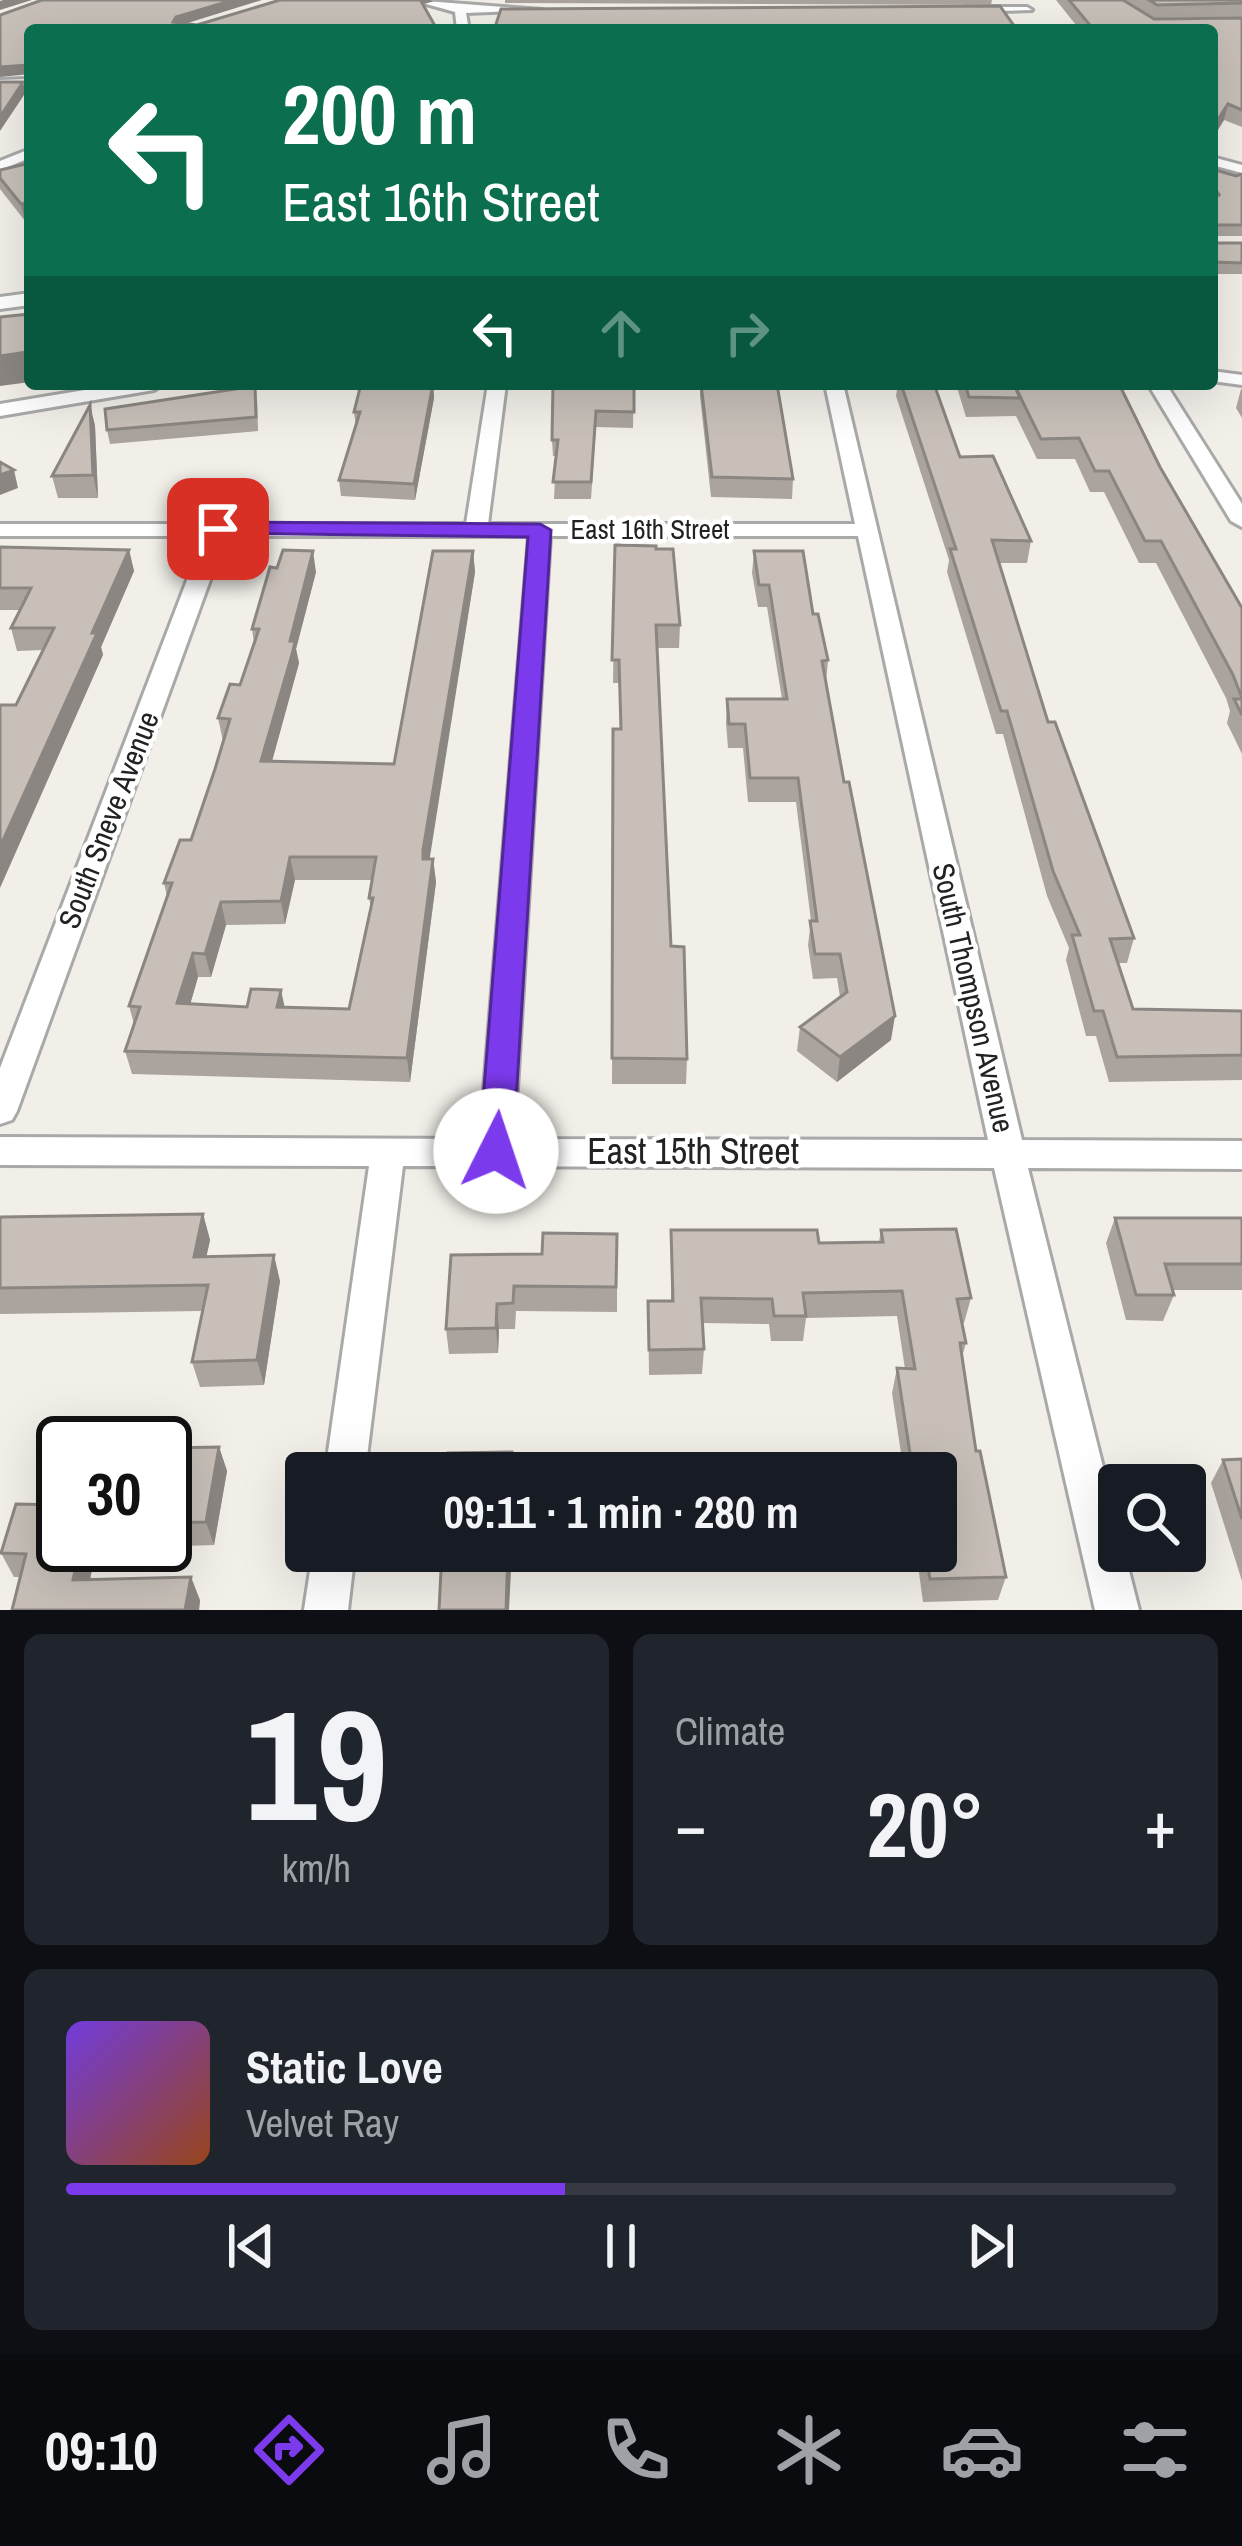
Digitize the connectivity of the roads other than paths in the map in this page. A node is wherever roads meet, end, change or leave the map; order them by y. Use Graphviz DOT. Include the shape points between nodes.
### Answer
graph roads {
  1 [pos="417,0"];
  2 [pos="460,10"];
  3 [pos="555,10"];
  4 [pos="956,10"];
  5 [pos="1027,10"];
  6 [pos="463,24"];
  7 [pos="118,390"];
  8 [pos="496,390"];
  9 [pos="835,390"];
  10 [pos="1160,390"];
  11 [pos="0,410"];
  12 [pos="1242,521"];
  13 [pos="218,529"];
  14 [pos="0,530"];
  15 [pos="476,530"];
  16 [pos="540,530"];
  17 [pos="868,530"];
  18 [pos="0,1111"];
  19 [pos="0,1151"];
  20 [pos="496,1151"];
  21 [pos="1007,1151"];
  22 [pos="388,1152"];
  23 [pos="1242,1155"];
  24 [pos="348,1452"];
  25 [pos="331,1572"];
  26 [pos="326,1610"];
  27 [pos="1117,1610"];
  1 -- 2 [label="street"];
  2 -- 3 [label="street"];
  2 -- 6 [label="street"];
  4 -- 5 [label="street"];
  7 -- 11 [label="street"];
  8 -- 15 [label="street"];
  9 -- 17 [label="street, South Thompson Avenue"];
  10 -- 12 [label="street"];
  13 -- 14 [label="street, East 16th Street"];
  13 -- 15 [label="street, East 16th Street"];
  13 -- 18 [label="street, South Sneve Avenue"];
  15 -- 16 [label="street, East 16th Street"];
  16 -- 17 [label="street, East 16th Street"];
  16 -- 20 [label="street"];
  17 -- 21 [label="street, South Thompson Avenue"];
  19 -- 22 [label="street, East 15th Street"];
  20 -- 21 [label="street, East 15th Street"];
  20 -- 22 [label="street, East 15th Street"];
  21 -- 23 [label="street, East 15th Street"];
  21 -- 27 [label="street, South Thompson Avenue"];
  22 -- 24 [label="street"];
  25 -- 26 [label="street"];
}
